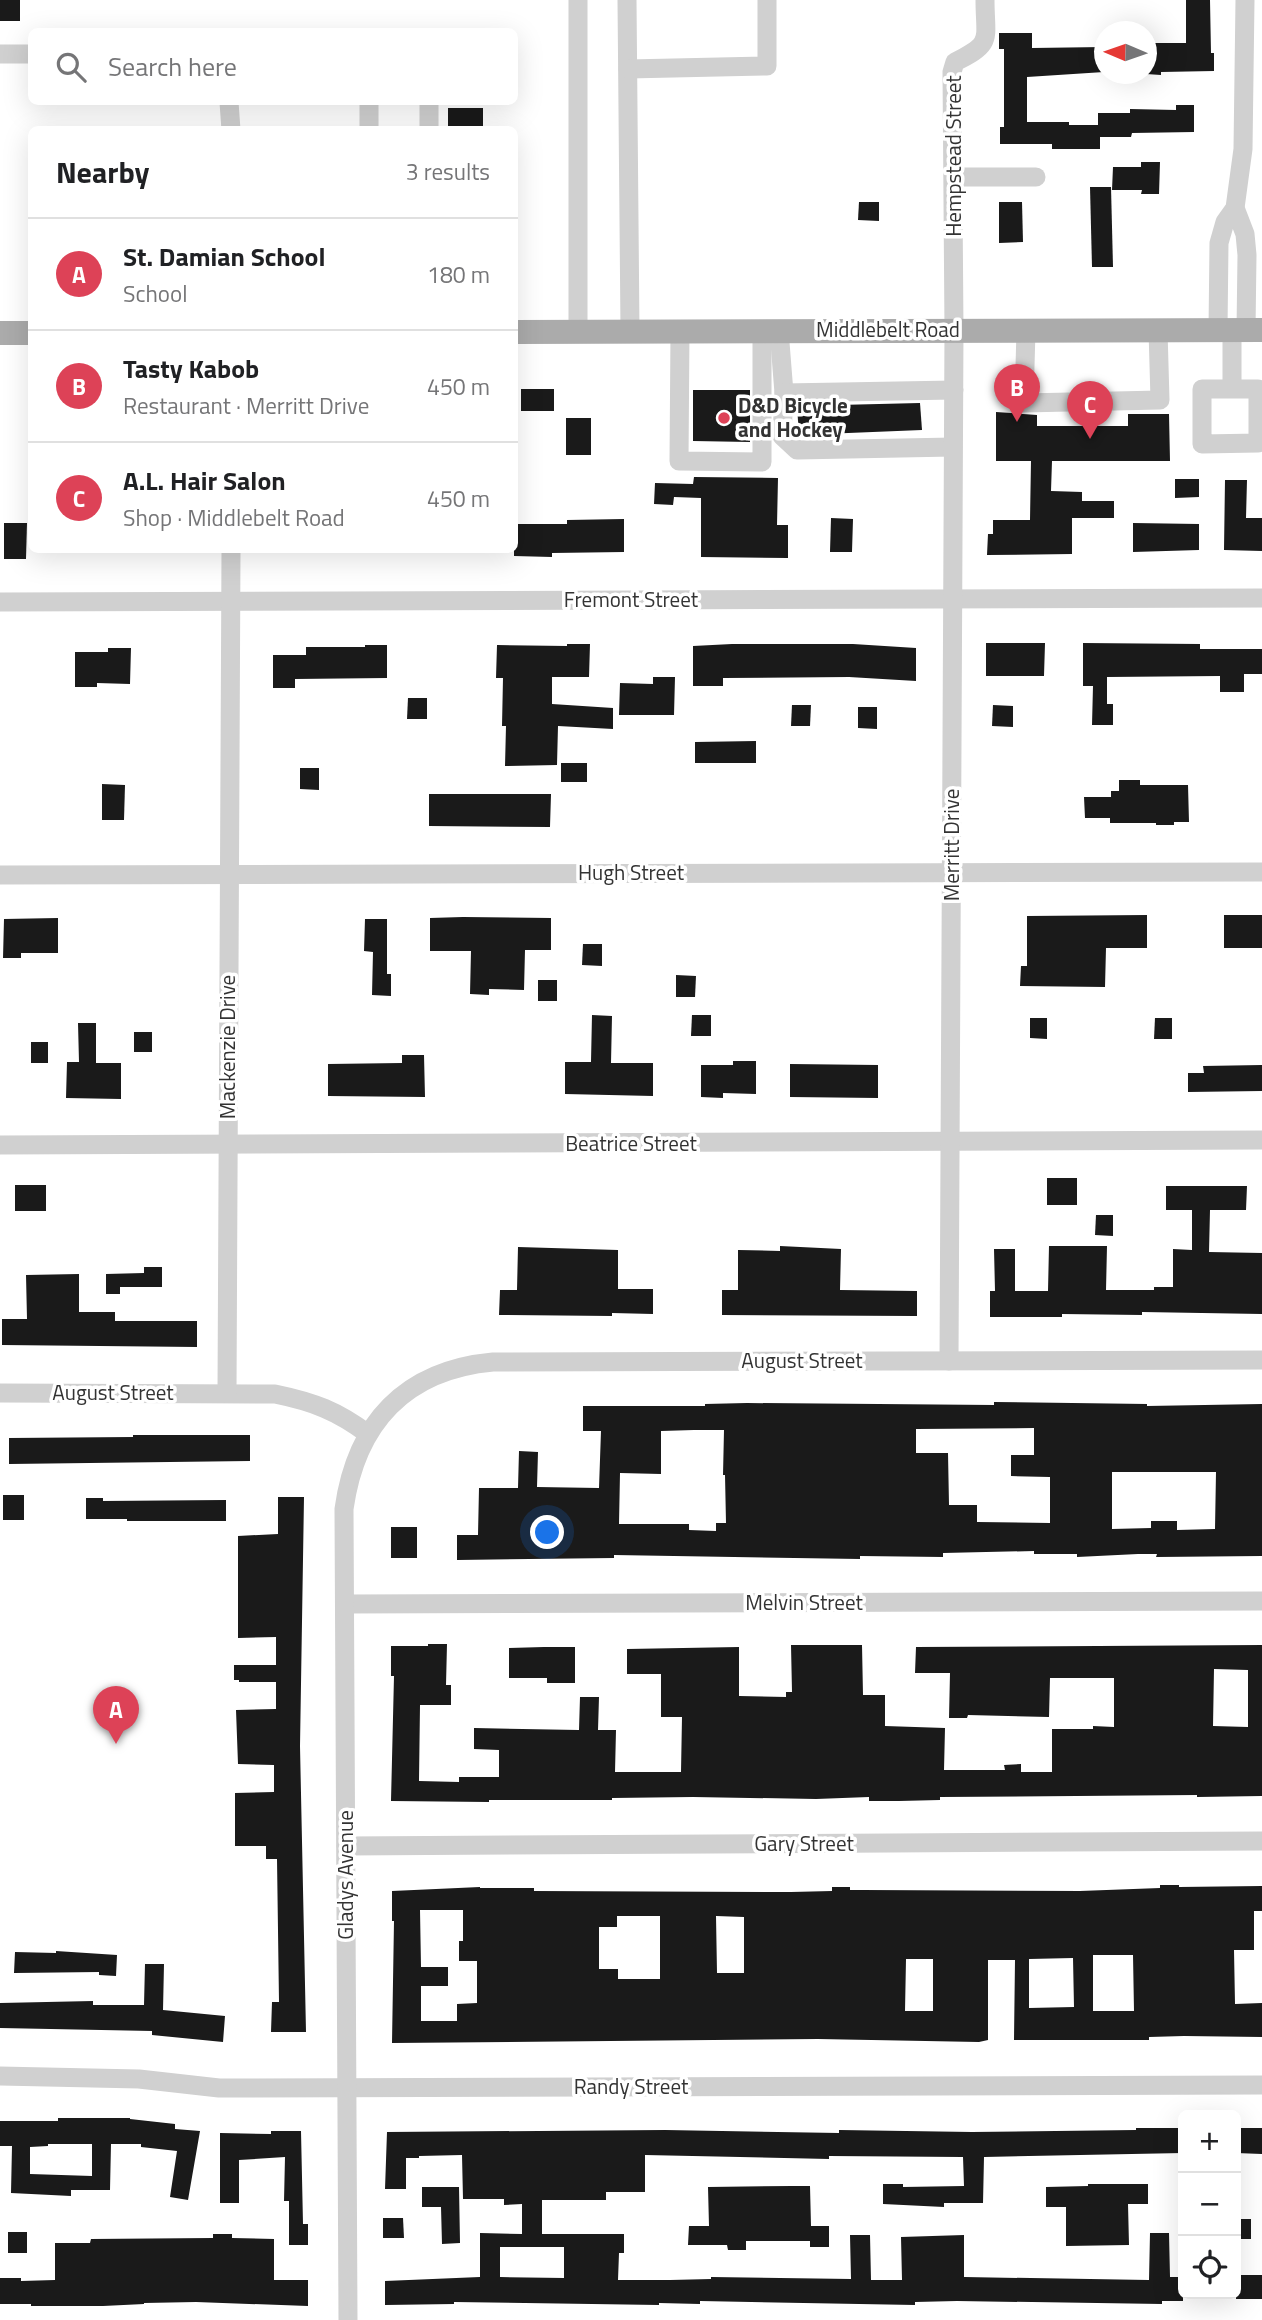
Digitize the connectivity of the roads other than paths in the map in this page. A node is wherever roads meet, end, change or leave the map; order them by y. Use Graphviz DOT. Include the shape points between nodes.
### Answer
graph roads {
  1 [pos="578,0"];
  2 [pos="627,0"];
  3 [pos="767,0"];
  4 [pos="985,0"];
  5 [pos="1245,0"];
  6 [pos="0,54"];
  7 [pos="28,54"];
  8 [pos="628,69"];
  9 [pos="229,105"];
  10 [pos="369,105"];
  11 [pos="429,105"];
  12 [pos="231,126"];
  13 [pos="369,126"];
  14 [pos="429,126"];
  15 [pos="954,177"];
  16 [pos="1036,177"];
  17 [pos="1235,208"];
  18 [pos="771,330"];
  19 [pos="954,330"];
  20 [pos="1026,330"];
  21 [pos="1158,330"];
  22 [pos="1240,330"];
  23 [pos="578,331"];
  24 [pos="630,331"];
  25 [pos="680,331"];
  26 [pos="518,332"];
  27 [pos="0,333"];
  28 [pos="28,333"];
  29 [pos="1232,389"];
  30 [pos="954,390"];
  31 [pos="784,393"];
  32 [pos="953,447"];
  33 [pos="231,553"];
  34 [pos="1262,598"];
  35 [pos="953,599"];
  36 [pos="230,601"];
  37 [pos="0,602"];
  38 [pos="951,872"];
  39 [pos="1262,872"];
  40 [pos="0,875"];
  41 [pos="229,875"];
  42 [pos="1262,1140"];
  43 [pos="950,1141"];
  44 [pos="0,1145"];
  45 [pos="228,1145"];
  46 [pos="1262,1360"];
  47 [pos="949,1361"];
  48 [pos="0,1393"];
  49 [pos="227,1393"];
  50 [pos="368,1434"];
  51 [pos="1262,1601"];
  52 [pos="346,1604"];
  53 [pos="1262,1841"];
  54 [pos="346,1846"];
  55 [pos="0,2077"];
  56 [pos="1262,2085"];
  57 [pos="347,2088"];
  58 [pos="348,2320"];
  1 -- 23 [label="street"];
  2 -- 8 [label="street"];
  3 -- 8 [label="street" via="767,66"];
  4 -- 15 [label="street, Hempstead Street" via="985,40 977,51 955,62 952,72"];
  5 -- 17 [label="street" via="1243,149"];
  6 -- 7 [label="street"];
  8 -- 24 [label="street"];
  9 -- 12 [label="street"];
  10 -- 13 [label="street"];
  11 -- 14 [label="street"];
  15 -- 16 [label="street"];
  15 -- 19 [label="street, Hempstead Street"];
  17 -- 22 [label="street" via="1247,255"];
  17 -- 22 [label="street" via="1219,243"];
  18 -- 19 [label="main road, Middlebelt Road"];
  18 -- 25 [label="main road, Middlebelt Road"];
  18 -- 25 [label="street" via="762,462 680,461"];
  18 -- 31 [label="street"];
  19 -- 20 [label="main road, Middlebelt Road"];
  19 -- 30 [label="street, Merritt Drive"];
  20 -- 21 [label="main road, Middlebelt Road"];
  20 -- 21 [label="street" via="1024,403 1160,400"];
  21 -- 22 [label="main road, Middlebelt Road"];
  22 -- 29 [label="street"];
  23 -- 24 [label="main road, Middlebelt Road"];
  23 -- 26 [label="main road, Middlebelt Road"];
  24 -- 25 [label="main road, Middlebelt Road"];
  27 -- 28 [label="main road"];
  30 -- 31 [label="street"];
  30 -- 32 [label="street, Merritt Drive"];
  31 -- 32 [label="street" via="782,436 797,450"];
  32 -- 35 [label="street, Merritt Drive"];
  33 -- 36 [label="street, Mackenzie Drive"];
  34 -- 35 [label="street, Fremont Street"];
  35 -- 36 [label="street, Fremont Street"];
  35 -- 38 [label="street, Merritt Drive"];
  36 -- 37 [label="street, Fremont Street"];
  36 -- 41 [label="street, Mackenzie Drive"];
  38 -- 39 [label="street, Hugh Street"];
  38 -- 41 [label="street, Hugh Street"];
  38 -- 43 [label="street, Merritt Drive"];
  40 -- 41 [label="street, Hugh Street"];
  41 -- 45 [label="street, Mackenzie Drive"];
  42 -- 43 [label="street, Beatrice Street"];
  43 -- 45 [label="street, Beatrice Street"];
  43 -- 47 [label="street, Merritt Drive"];
  44 -- 45 [label="street, Beatrice Street"];
  45 -- 49 [label="street, Mackenzie Drive"];
  46 -- 47 [label="street, August Street"];
  47 -- 50 [label="street, August Street" via="478,1364 449,1370 416,1385 388,1408"];
  48 -- 49 [label="street, August Street"];
  49 -- 50 [label="street" via="305,1400 344,1416"];
  50 -- 52 [label="street, Gladys Avenue" via="353,1463 344,1509"];
  51 -- 52 [label="street, Melvin Street"];
  52 -- 54 [label="street, Gladys Avenue"];
  53 -- 54 [label="street, Gary Street"];
  54 -- 57 [label="street, Gladys Avenue"];
  55 -- 57 [label="street, Randy Street" via="139,2079 219,2088"];
  56 -- 57 [label="street, Randy Street"];
  57 -- 58 [label="street, Gladys Avenue"];
}
